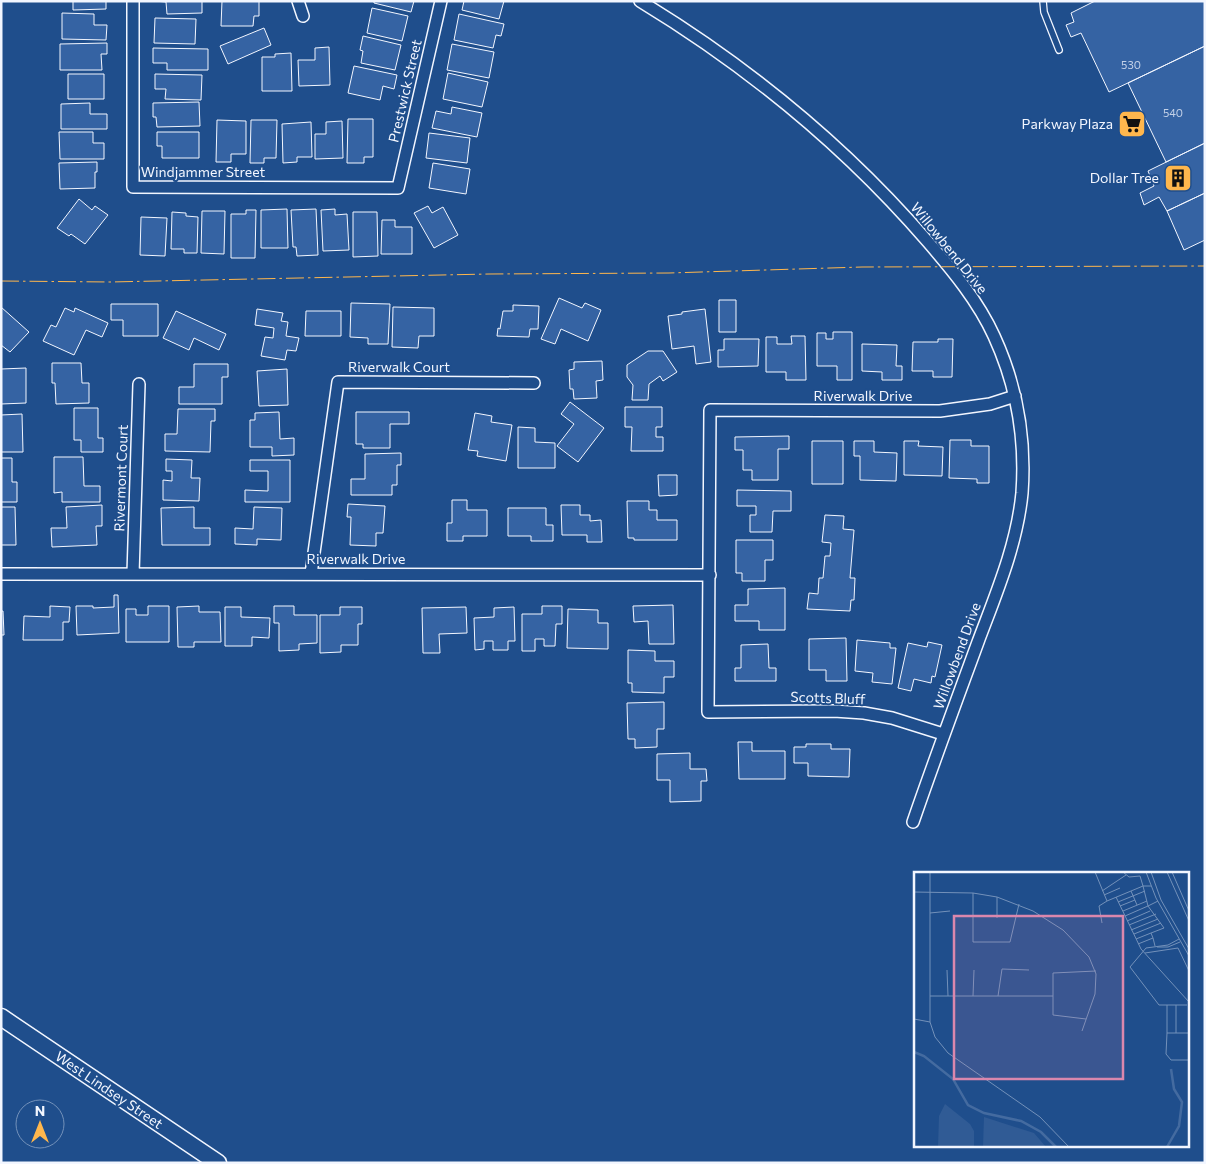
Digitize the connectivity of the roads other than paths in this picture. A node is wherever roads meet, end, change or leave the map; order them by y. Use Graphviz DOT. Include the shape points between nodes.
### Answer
graph roads {
  1 [pos="134,1"];
  2 [pos="298,1"];
  3 [pos="441,1"];
  4 [pos="640,1"];
  5 [pos="1043,1"];
  6 [pos="303,16"];
  7 [pos="1059,50"];
  8 [pos="398,188"];
  9 [pos="534,382"];
  10 [pos="139,384"];
  11 [pos="1015,396"];
  12 [pos="1,574"];
  13 [pos="133,574"];
  14 [pos="312,574"];
  15 [pos="710,576"];
  16 [pos="944,734"];
  17 [pos="913,822"];
  18 [pos="1,1017"];
  19 [pos="218,1163"];
  1 -- 8 [label="street, Windjammer Street" via="133,187"];
  2 -- 6 [label="street"];
  3 -- 8 [label="street, Prestwick Street"];
  4 -- 11 [label="street, Willowbend Drive" via="718,52 779,98 866,175 906,216 967,289 993,335"];
  5 -- 7 [label="lane"];
  9 -- 14 [label="street, Riverwalk Court" via="338,382"];
  10 -- 13 [label="street, Rivermont Court"];
  11 -- 15 [label="street, Riverwalk Drive" via="940,411 710,410"];
  11 -- 16 [label="street, Willowbend Drive" via="1023,443 1022,495 1017,526 998,588"];
  12 -- 13 [label="street, Riverwalk Drive"];
  13 -- 14 [label="street, Riverwalk Drive"];
  14 -- 15 [label="street, Riverwalk Drive"];
  15 -- 16 [label="street, Scotts Bluff" via="708,712 864,713 901,720"];
  16 -- 17 [label="street, Willowbend Drive"];
  18 -- 19 [label="main road, West Lindsey Street"];
}
